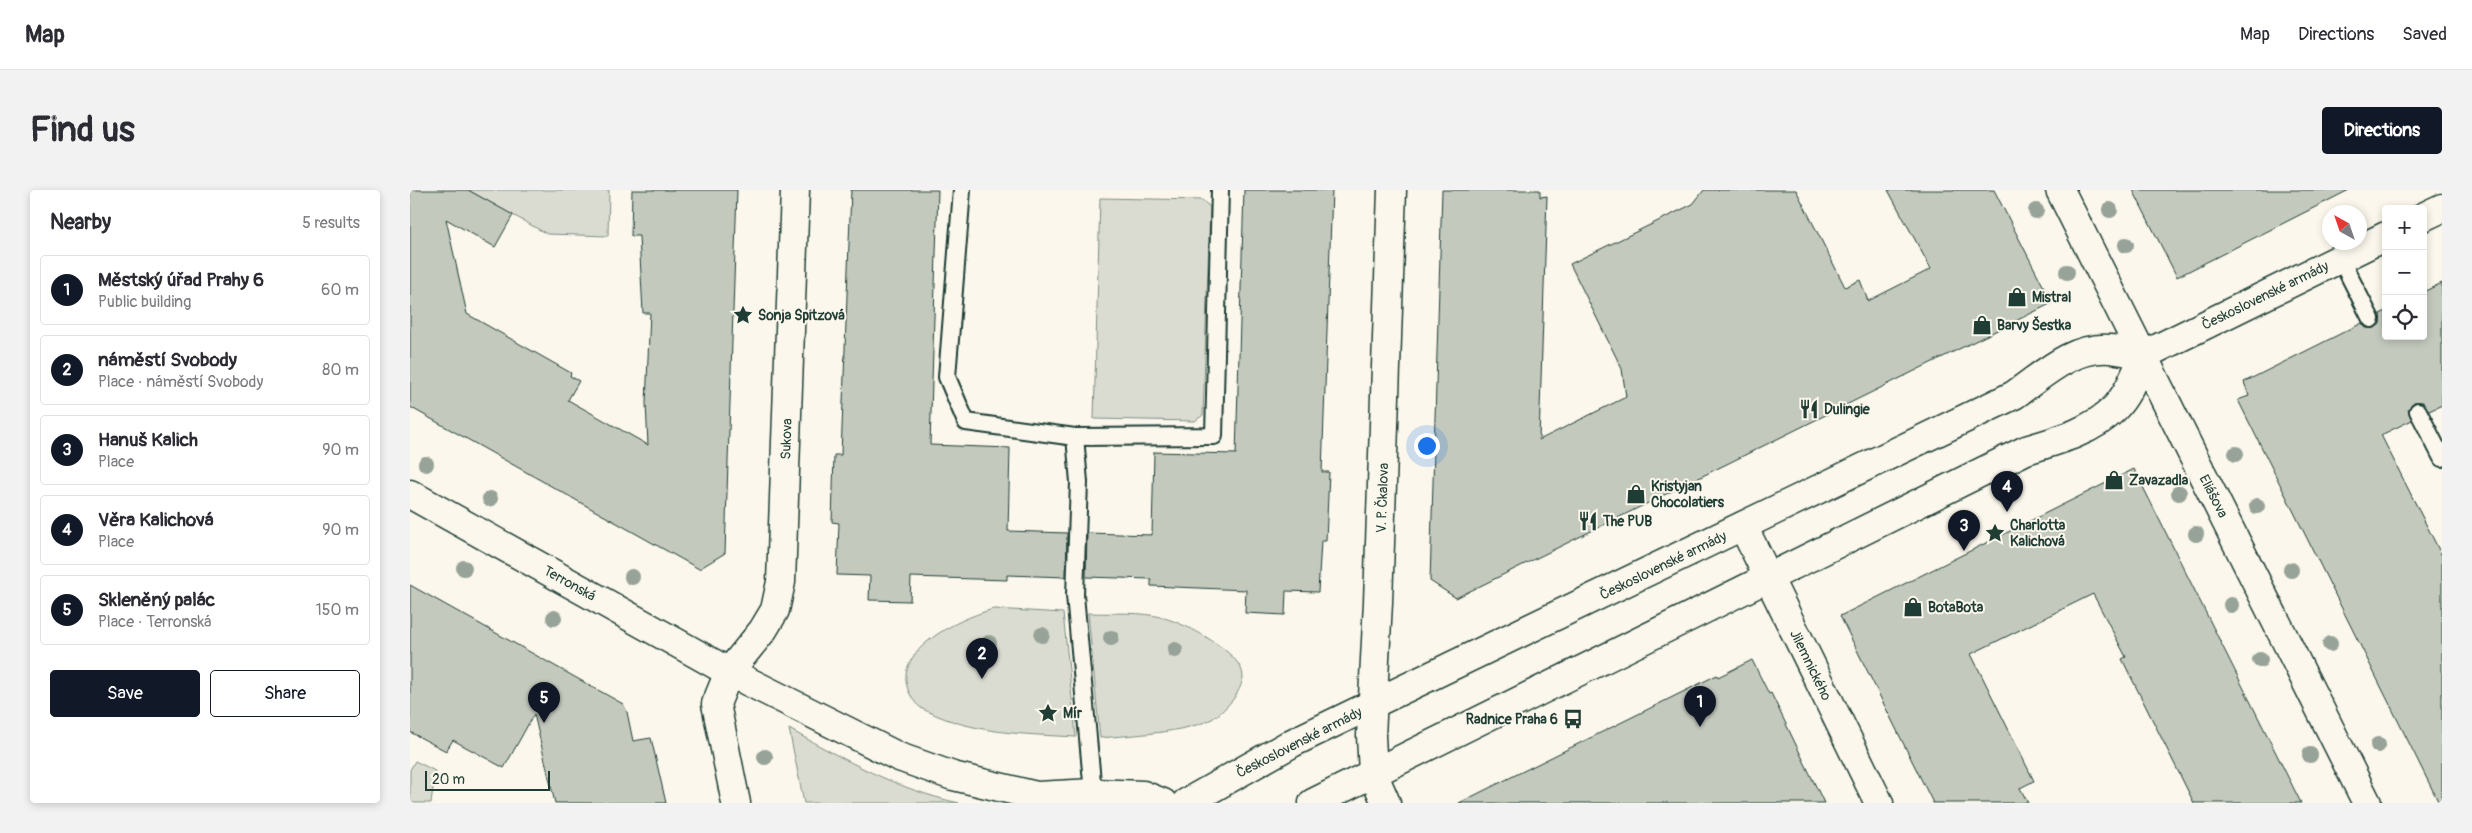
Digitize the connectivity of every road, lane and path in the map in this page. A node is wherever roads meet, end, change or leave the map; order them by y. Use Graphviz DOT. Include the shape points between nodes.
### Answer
graph roads {
  1 [pos="795,190"];
  2 [pos="962,190"];
  3 [pos="1220,190"];
  4 [pos="1392,190"];
  5 [pos="2060,190"];
  6 [pos="2442,208"];
  7 [pos="2427,215"];
  8 [pos="2382,238"];
  9 [pos="2340,258"];
  10 [pos="2371,319"];
  11 [pos="2144,355"];
  12 [pos="2418,411"];
  13 [pos="1075,437"];
  14 [pos="2442,458"];
  15 [pos="410,494"];
  16 [pos="1743,526"];
  17 [pos="1768,578"];
  18 [pos="729,672"];
  19 [pos="1372,706"];
  20 [pos="1373,773"];
  21 [pos="1092,794"];
  22 [pos="1041,800"];
  23 [pos="736,803"];
  24 [pos="1163,803"];
  25 [pos="1186,803"];
  26 [pos="1313,803"];
  27 [pos="1386,803"];
  28 [pos="1879,803"];
  29 [pos="2368,803"];
  1 -- 18 [label="street, Sukova" via="781,582 775,610"];
  2 -- 13 [label="lane" via="947,377 966,422"];
  3 -- 13 [label="lane" via="1214,436"];
  4 -- 19 [label="street, V. P. Čkalova"];
  5 -- 11 [label="street, Eliášova"];
  6 -- 7 [label="street"];
  8 -- 9 [label="street, Československé armády"];
  9 -- 10 [label="lane"];
  9 -- 11 [label="street, Československé armády"];
  11 -- 16 [label="street, Československé armády" via="2108,349 2084,351 2062,361 2014,395"];
  11 -- 17 [label="street" via="2114,410 2093,424 2065,439 2026,450"];
  11 -- 29 [label="street, Eliášova"];
  12 -- 14 [label="lane"];
  13 -- 21 [label="lane" via="1079,482 1075,595"];
  15 -- 18 [label="street, Terronská"];
  16 -- 17 [label="street, Jilemnického"];
  16 -- 19 [label="street, Československé armády"];
  17 -- 20 [label="street"];
  17 -- 28 [label="street, Jilemnického"];
  18 -- 22 [label="street, Terronská" via="899,757 953,776"];
  18 -- 23 [label="street, Sukova" via="716,704"];
  19 -- 20 [label="street, V. P. Čkalova"];
  19 -- 25 [label="street, Československé armády" via="1271,754"];
  20 -- 26 [label="street"];
  20 -- 27 [label="street, V. P. Čkalova"];
  21 -- 22 [label="street, Terronská"];
  21 -- 24 [label="street, Terronská" via="1143,795"];
}
